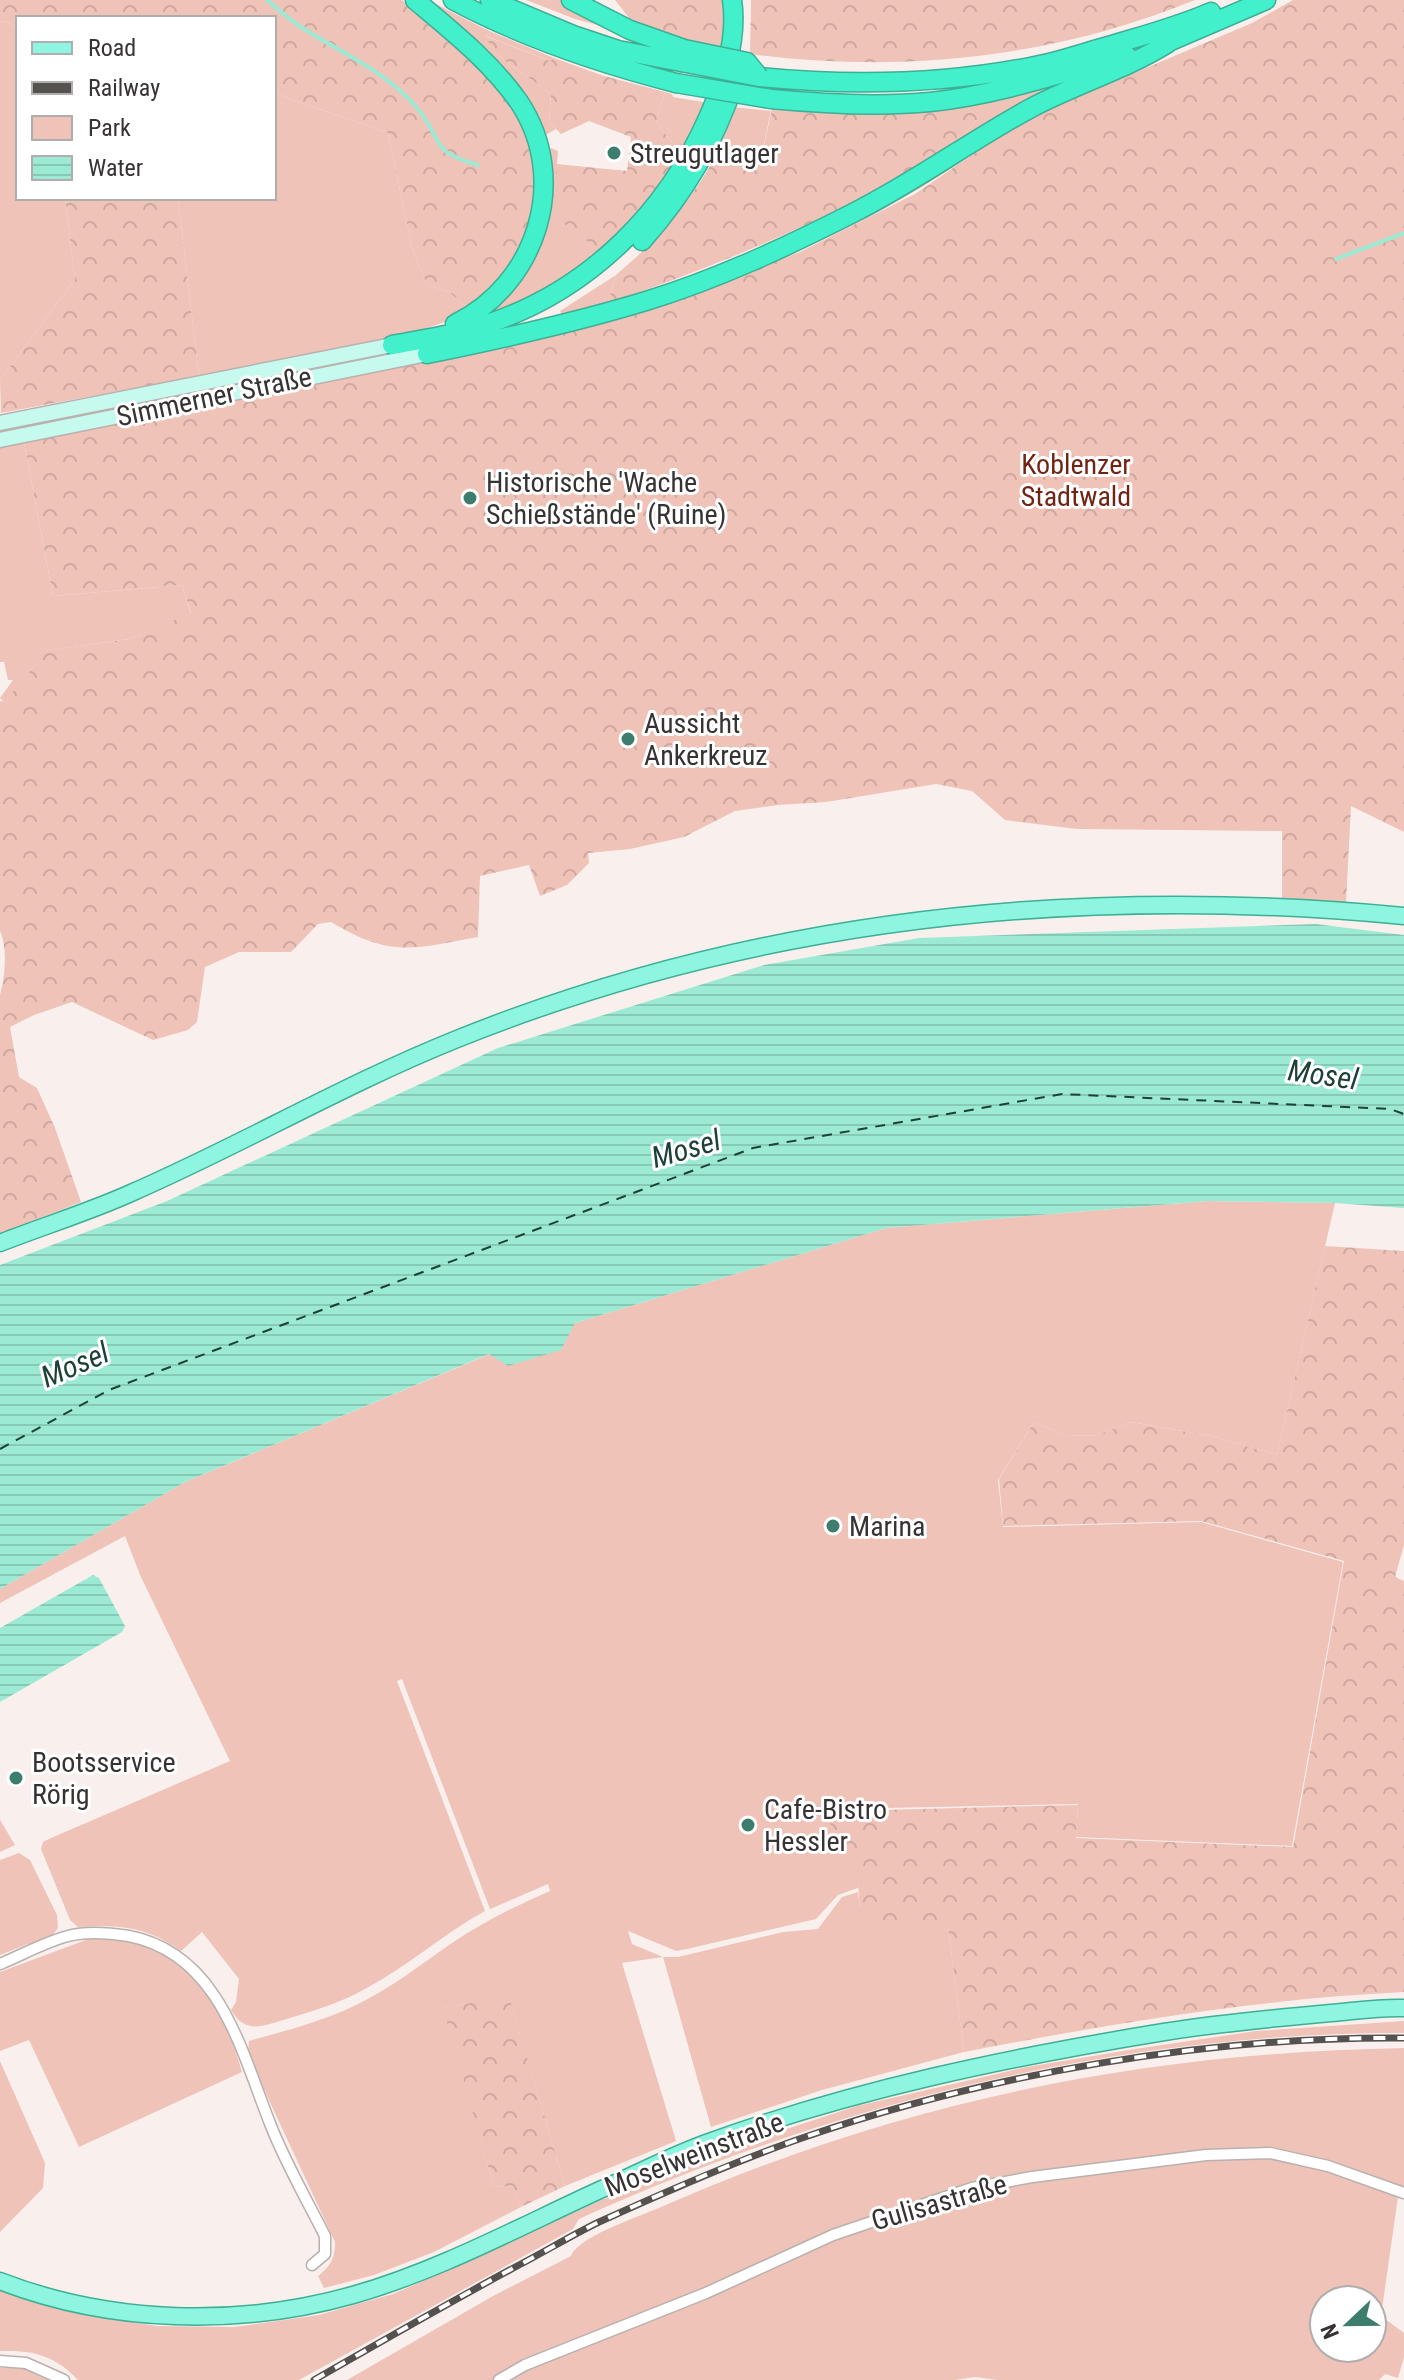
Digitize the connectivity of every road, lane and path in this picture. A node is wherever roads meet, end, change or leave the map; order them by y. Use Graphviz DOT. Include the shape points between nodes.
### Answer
graph roads {
  1 [pos="415,0"];
  2 [pos="453,0"];
  3 [pos="490,0"];
  4 [pos="571,0"];
  5 [pos="732,0"];
  6 [pos="742,0"];
  7 [pos="1239,0"];
  8 [pos="1266,0"];
  9 [pos="1168,43"];
  10 [pos="682,55"];
  11 [pos="392,345"];
  12 [pos="427,354"];
  13 [pos="0,423"];
  14 [pos="0,440"];
  15 [pos="1404,916"];
  16 [pos="0,1243"];
  17 [pos="0,1964"];
  18 [pos="1404,2008"];
  19 [pos="1404,2193"];
  20 [pos="312,2265"];
  21 [pos="0,2281"];
  22 [pos="0,2361"];
  23 [pos="64,2380"];
  24 [pos="499,2380"];
  1 -- 11 [label="highway" via="471,47 520,104 542,160 544,197 535,239 505,289 480,312 456,324"];
  2 -- 9 [label="highway, bridge" via="523,34 619,69 771,99 847,104 931,102 1039,80"];
  3 -- 10 [label="highway" via="603,45"];
  4 -- 10 [label="highway"];
  5 -- 11 [label="highway" via="732,44 712,108 683,166 632,233 601,262 528,308 458,332"];
  6 -- 12 [label="highway" via="742,44 725,111 695,174 670,210 608,271 572,296 533,317"];
  7 -- 10 [label="highway, bridge" via="1159,31 1037,66 931,81 768,78"];
  8 -- 9 [label="highway"];
  9 -- 12 [label="highway" via="1032,107 858,211 719,275 600,314"];
  11 -- 13 [label="street, Simmerner Straße"];
  12 -- 14 [label="street, Simmerner Straße"];
  15 -- 16 [label="main road" via="1261,906 1103,904 899,922 748,948 589,990 453,1040 129,1194"];
  17 -- 20 [label="street" via="68,1936 113,1933 150,1940 179,1956 215,1993 325,2236 325,2254"];
  18 -- 21 [label="main road, Moselweinstraße" via="1236,2021 1111,2041 832,2102 706,2142 426,2268 314,2305 234,2316 137,2313"];
  19 -- 24 [label="street, Gulisastraße" via="1328,2166 1270,2153 1206,2155 972,2188 833,2235"];
  22 -- 23 [label="street" via="26,2363"];
}
